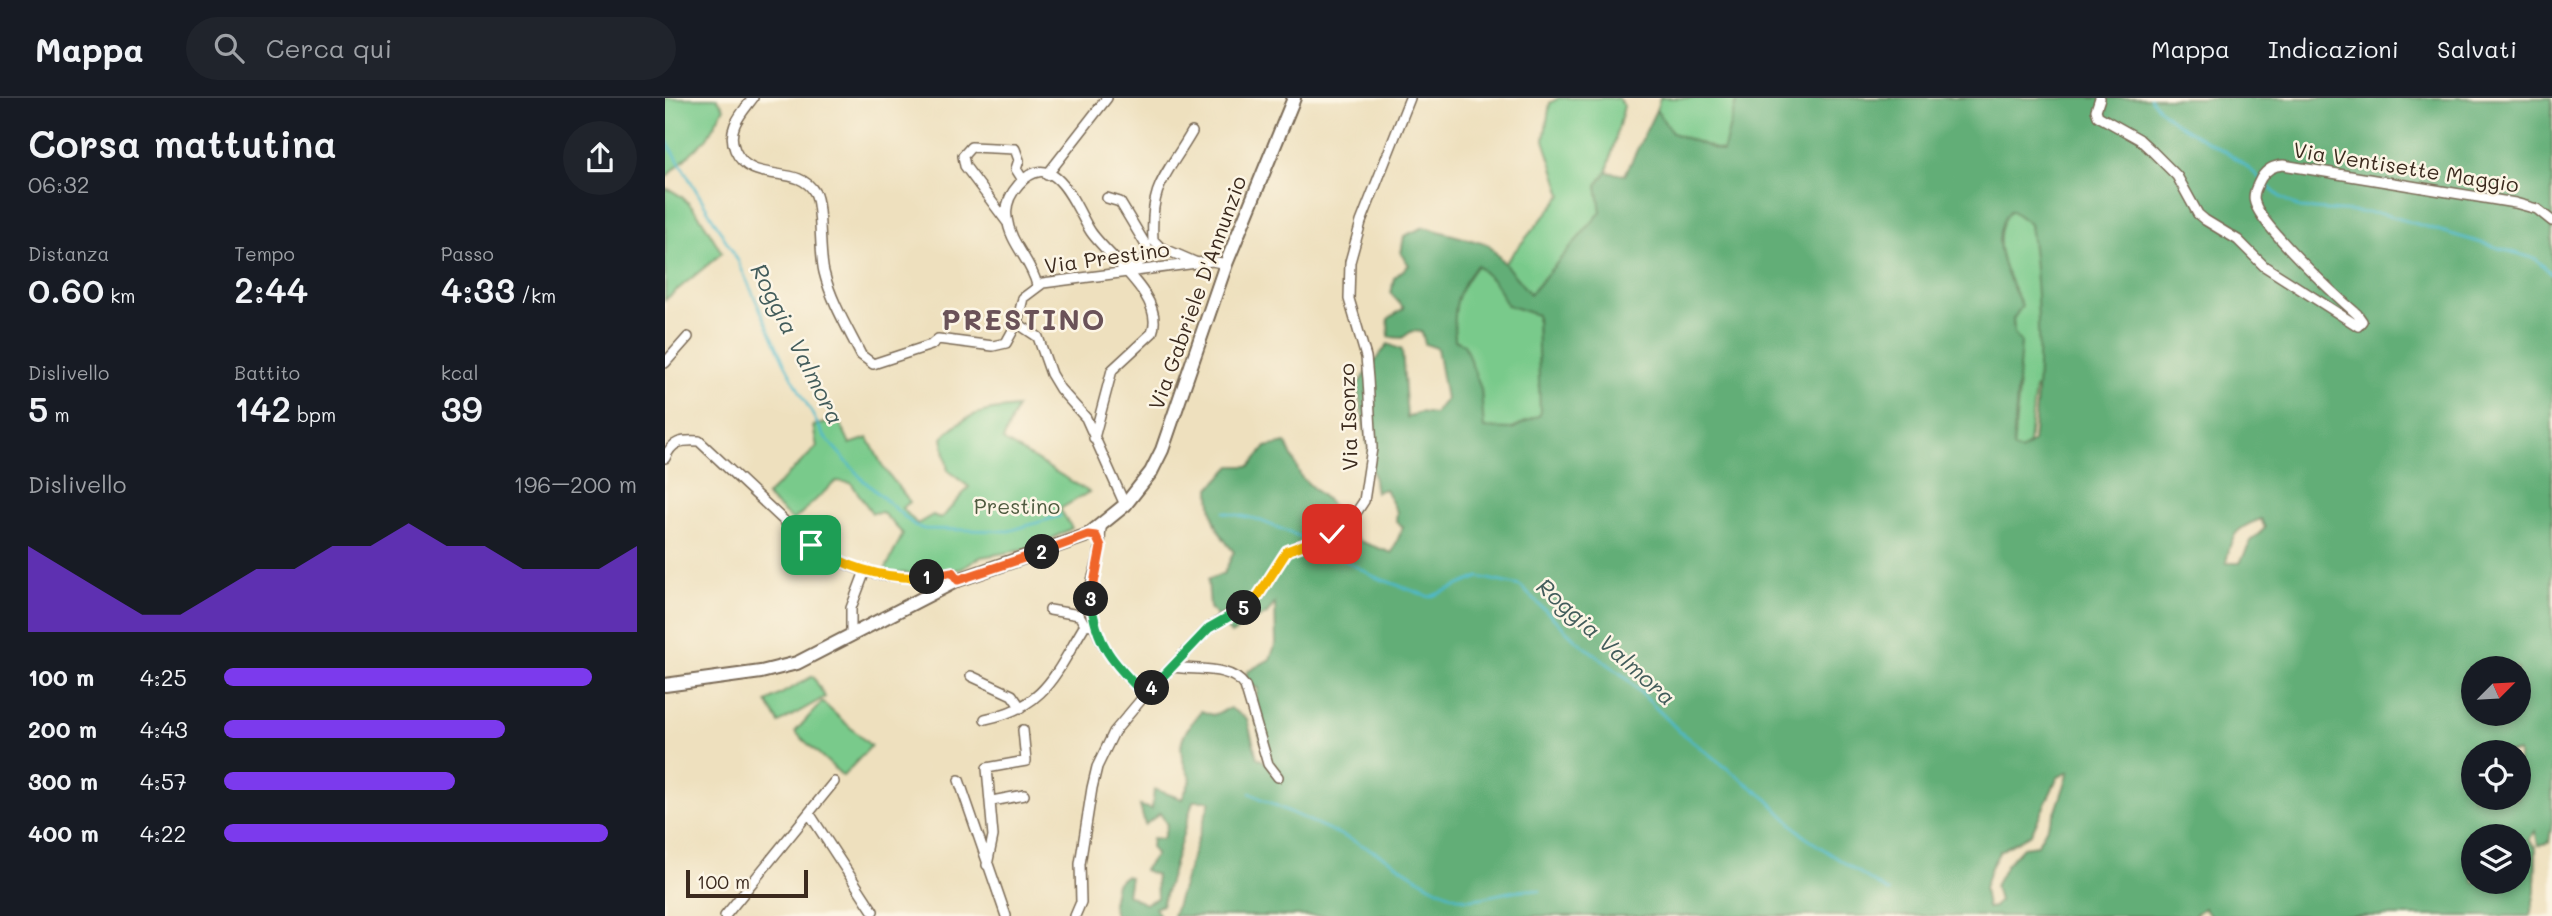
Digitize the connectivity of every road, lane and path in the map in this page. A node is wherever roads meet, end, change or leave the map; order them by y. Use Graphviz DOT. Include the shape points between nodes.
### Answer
graph roads {
  1 [pos="753,98"];
  2 [pos="1107,98"];
  3 [pos="1294,98"];
  4 [pos="1410,98"];
  5 [pos="2101,98"];
  6 [pos="1192,132"];
  7 [pos="1047,175"];
  8 [pos="1023,180"];
  9 [pos="1107,198"];
  10 [pos="2552,221"];
  11 [pos="1007,223"];
  12 [pos="1199,264"];
  13 [pos="1226,264"];
  14 [pos="1127,272"];
  15 [pos="1037,285"];
  16 [pos="1017,323"];
  17 [pos="688,337"];
  18 [pos="665,363"];
  19 [pos="1094,438"];
  20 [pos="665,458"];
  21 [pos="1127,502"];
  22 [pos="1111,514"];
  23 [pos="1097,537"];
  24 [pos="1057,546"];
  25 [pos="865,571"];
  26 [pos="958,580"];
  27 [pos="1051,610"];
  28 [pos="1089,624"];
  29 [pos="852,635"];
  30 [pos="1174,667"];
  31 [pos="971,676"];
  32 [pos="665,685"];
  33 [pos="1145,695"];
  34 [pos="1021,708"];
  35 [pos="985,719"];
  36 [pos="1023,730"];
  37 [pos="1278,777"];
  38 [pos="959,780"];
  39 [pos="834,782"];
  40 [pos="1024,794"];
  41 [pos="992,801"];
  42 [pos="809,813"];
  43 [pos="987,865"];
  44 [pos="873,911"];
  45 [pos="1078,914"];
  46 [pos="725,916"];
  47 [pos="1006,916"];
  1 -- 16 [label="street, Via Prestino" via="734,124 734,149 750,168 799,179 815,193 825,275 866,361 880,362 938,339 999,346 1011,337"];
  2 -- 7 [label="street"];
  3 -- 13 [label="main road, Via Gabriele D'Annunzio"];
  4 -- 30 [label="street, Via Isonzo" via="1361,222 1347,284 1368,379 1372,448 1364,501 1348,525 1287,551 1258,596 1209,628"];
  5 -- 10 [label="street, Via Ventisette Maggio" via="2098,116 2152,151 2185,186 2198,214 2238,240 2264,266 2361,325 2357,314 2264,219 2254,202 2258,183 2272,168 2283,165 2528,205"];
  6 -- 12 [label="street" via="1156,189 1153,240"];
  7 -- 8 [label="street"];
  7 -- 14 [label="street" via="1069,189 1090,231"];
  8 -- 11 [label="street" via="1009,197"];
  8 -- 11 [label="street" via="1016,169 1015,149 971,147 963,156 965,166"];
  9 -- 14 [label="street" via="1121,202 1147,247 1148,255"];
  11 -- 15 [label="street"];
  12 -- 13 [label="street, Via Prestino"];
  12 -- 14 [label="street, Via Prestino"];
  13 -- 21 [label="main road, Via Gabriele D'Annunzio" via="1162,450"];
  14 -- 15 [label="street, Via Prestino"];
  14 -- 19 [label="street" via="1150,304 1154,326 1148,338 1112,370"];
  15 -- 16 [label="street, Via Prestino" via="1023,298"];
  16 -- 19 [label="street" via="1038,337 1051,374 1077,405"];
  17 -- 18 [label="street"];
  19 -- 21 [label="street"];
  20 -- 25 [label="street" via="669,448 681,440 699,441 811,545"];
  21 -- 22 [label="main road, Via Gabriele D'Annunzio"];
  22 -- 23 [label="main road, Via Gabriele D'Annunzio"];
  22 -- 23 [label="street"];
  22 -- 24 [label="main road, Via Gabriele D'Annunzio"];
  23 -- 24 [label="main road, Via Gabriele D'Annunzio"];
  23 -- 28 [label="street"];
  24 -- 26 [label="main road, Via Gabriele D'Annunzio"];
  25 -- 26 [label="street" via="897,579 952,572"];
  25 -- 29 [label="street" via="851,608"];
  26 -- 29 [label="main road, Via Gabriele D'Annunzio"];
  27 -- 28 [label="street" via="1079,615"];
  28 -- 33 [label="street" via="1115,663"];
  28 -- 34 [label="street" via="1043,692"];
  29 -- 32 [label="main road, Via Gabriele D'Annunzio" via="785,666"];
  30 -- 33 [label="street, Via Isonzo"];
  30 -- 37 [label="street" via="1227,673 1240,679 1268,764"];
  31 -- 34 [label="street" via="1011,695"];
  33 -- 45 [label="street, Via Isonzo" via="1114,732 1097,767 1082,851"];
  34 -- 35 [label="street"];
  36 -- 41 [label="street" via="1026,761 987,768"];
  38 -- 43 [label="street"];
  39 -- 42 [label="street"];
  40 -- 41 [label="street"];
  41 -- 43 [label="street" via="993,836"];
  42 -- 44 [label="street"];
  42 -- 46 [label="street"];
  43 -- 47 [label="street"];
}
